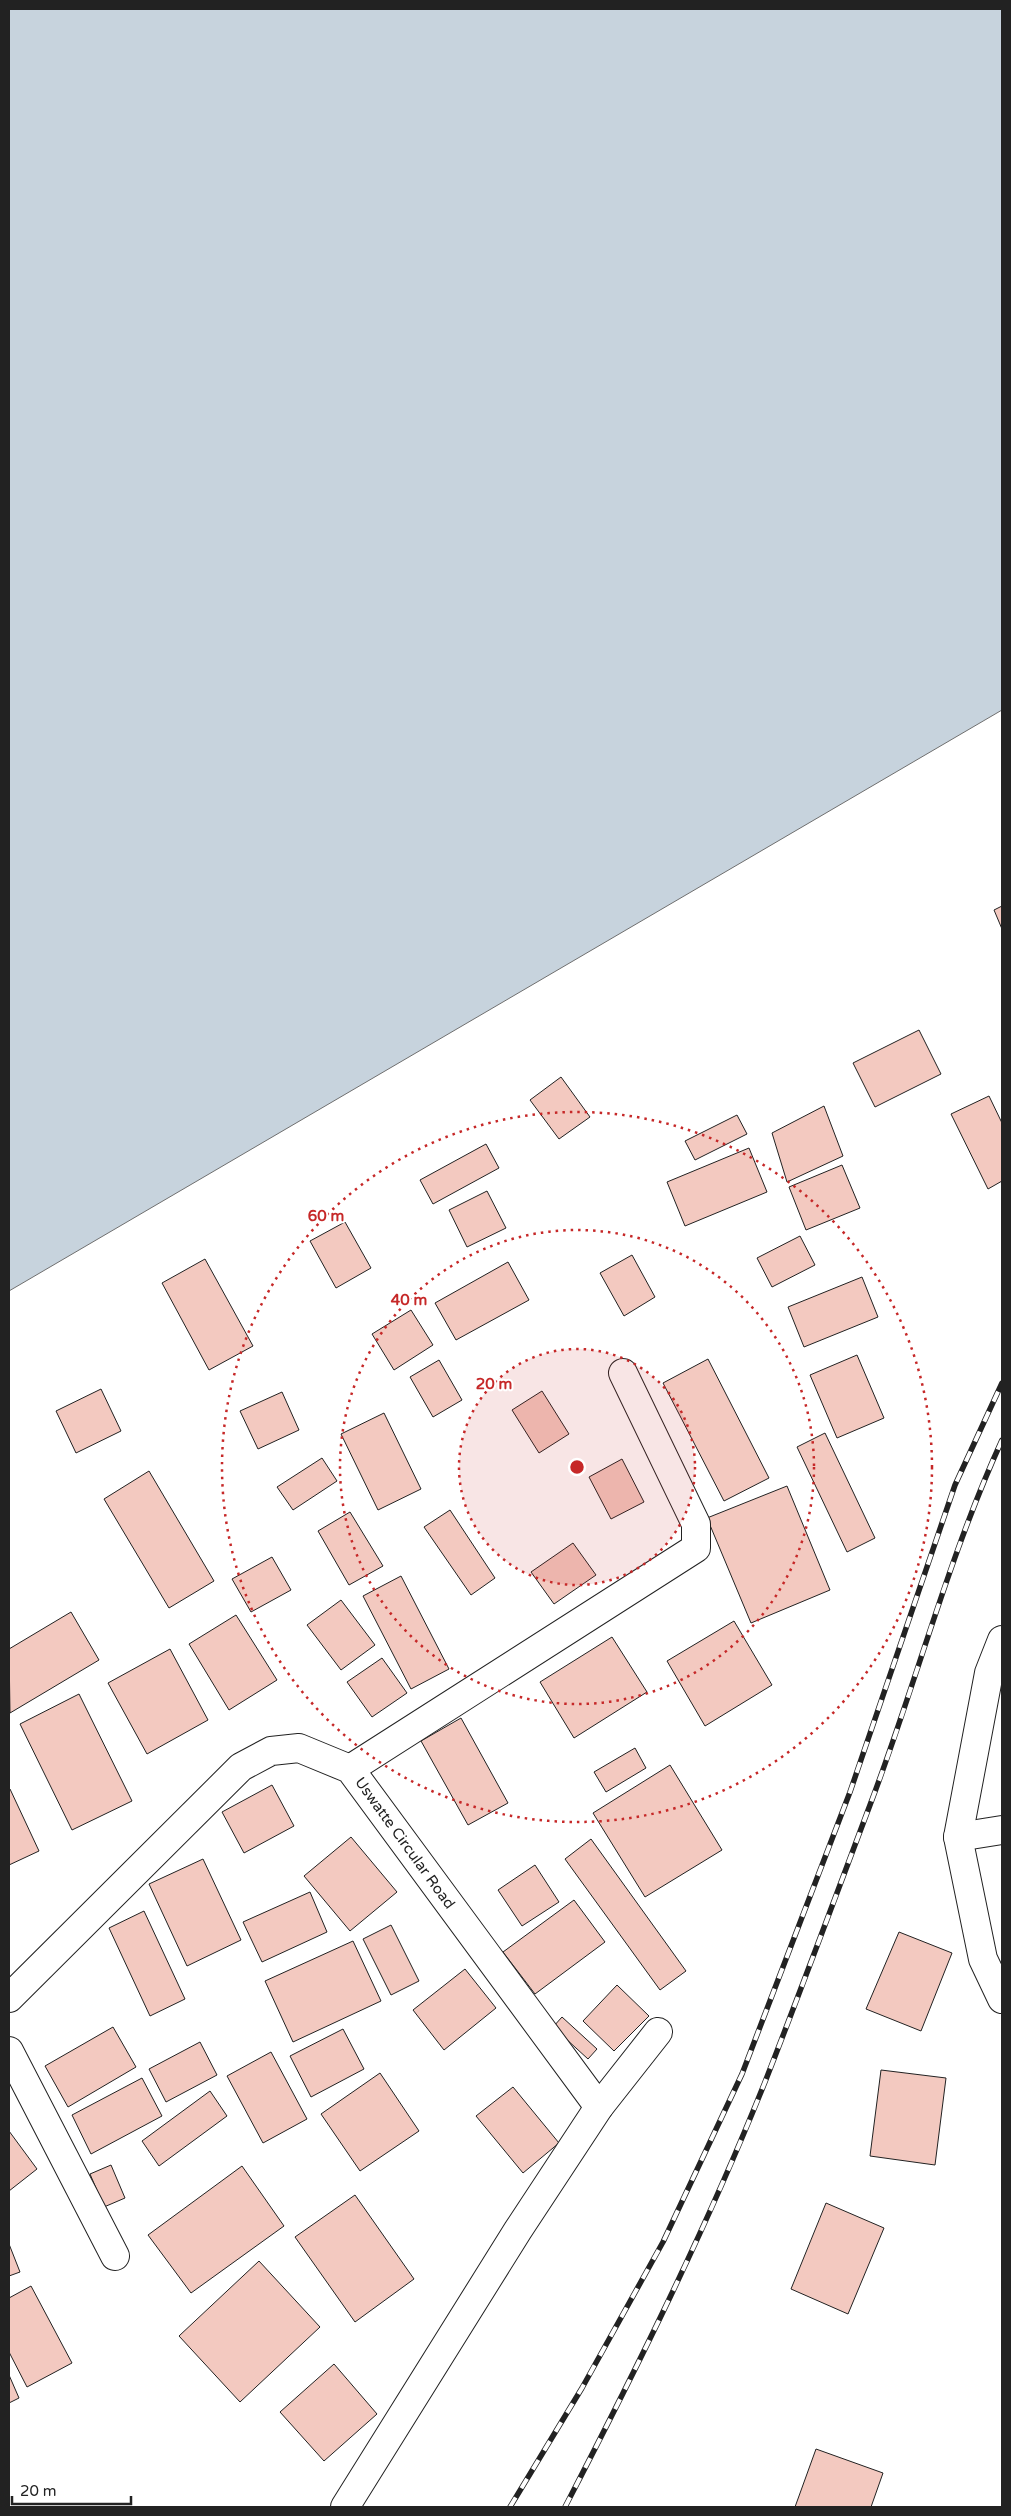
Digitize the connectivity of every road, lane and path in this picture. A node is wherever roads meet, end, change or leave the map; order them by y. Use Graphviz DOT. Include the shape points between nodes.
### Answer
graph roads {
  1 [pos="623,1373"];
  2 [pos="1002,1640"];
  3 [pos="350,1769"];
  4 [pos="1002,1830"];
  5 [pos="958,1837"];
  6 [pos="9,1998"];
  7 [pos="1002,1999"];
  8 [pos="658,2032"];
  9 [pos="9,2051"];
  10 [pos="599,2107"];
  11 [pos="115,2256"];
  12 [pos="345,2507"];
  1 -- 3 [label="street" via="696,1524 696,1548"];
  2 -- 5 [label="street" via="989,1673"];
  3 -- 6 [label="street, Uswatte Circular Road" via="299,1748 271,1751 241,1767"];
  3 -- 10 [label="street, Uswatte Circular Road"];
  4 -- 5 [label="street"];
  5 -- 7 [label="street" via="983,1959"];
  8 -- 10 [label="street"];
  9 -- 11 [label="street"];
  10 -- 12 [label="street"];
}
